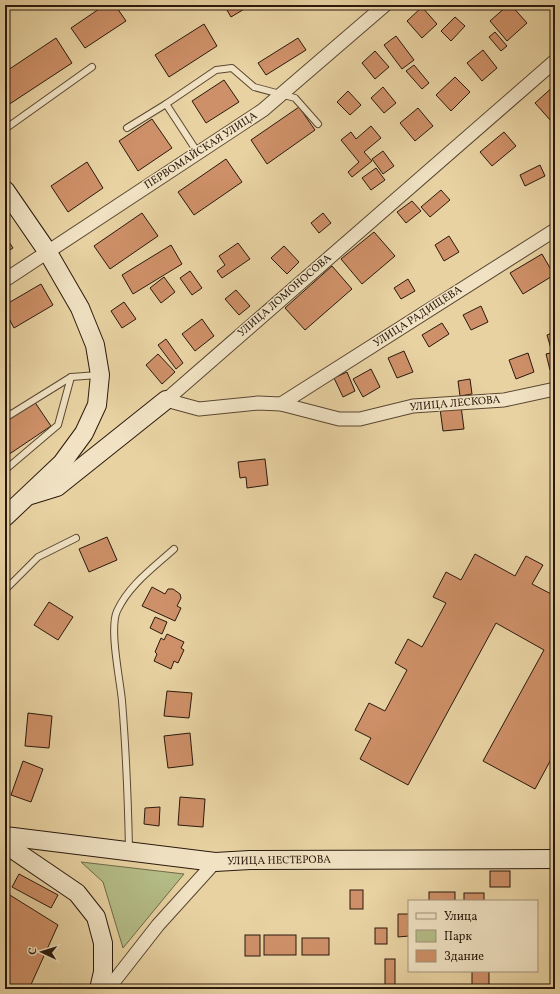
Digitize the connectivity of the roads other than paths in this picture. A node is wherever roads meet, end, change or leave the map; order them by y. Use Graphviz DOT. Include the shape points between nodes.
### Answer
graph roads {
  1 [pos="385,5"];
  2 [pos="555,61"];
  3 [pos="92,66"];
  4 [pos="282,95"];
  5 [pos="166,104"];
  6 [pos="318,124"];
  7 [pos="127,128"];
  8 [pos="5,129"];
  9 [pos="198,154"];
  10 [pos="6,194"];
  11 [pos="555,230"];
  12 [pos="47,251"];
  13 [pos="5,280"];
  14 [pos="100,375"];
  15 [pos="71,377"];
  16 [pos="555,389"];
  17 [pos="166,400"];
  18 [pos="281,404"];
  19 [pos="5,418"];
  20 [pos="5,470"];
  21 [pos="26,497"];
  22 [pos="5,517"];
  23 [pos="76,538"];
  24 [pos="174,549"];
  25 [pos="5,590"];
  26 [pos="5,836"];
  27 [pos="5,844"];
  28 [pos="129,851"];
  29 [pos="555,859"];
  30 [pos="216,862"];
  31 [pos="99,989"];
  32 [pos="108,989"];
  1 -- 4 [label="street, ПЕРВОМАЙСКАЯ УЛИЦА"];
  2 -- 17 [label="street, УЛИЦА ЛОМОНОСОВА"];
  3 -- 8 [label="lane"];
  4 -- 5 [label="lane" via="254,87 232,68 216,70"];
  4 -- 6 [label="lane" via="295,98"];
  4 -- 9 [label="street, ПЕРВОМАЙСКАЯ УЛИЦА"];
  5 -- 7 [label="lane"];
  5 -- 9 [label="lane"];
  9 -- 12 [label="street, ПЕРВОМАЙСКАЯ УЛИЦА"];
  10 -- 12 [label="street"];
  11 -- 18 [label="street, УЛИЦА РАДИЩЕВА"];
  12 -- 13 [label="street, ПЕРВОМАЙСКАЯ УЛИЦА"];
  12 -- 14 [label="street" via="80,308 95,345"];
  14 -- 15 [label="lane"];
  14 -- 21 [label="street" via="97,405 84,433 62,463"];
  15 -- 19 [label="lane"];
  15 -- 20 [label="lane" via="58,425"];
  16 -- 18 [label="street, УЛИЦА ЛЕСКОВА" via="504,400 413,406 360,419 339,419"];
  17 -- 18 [label="street, УЛИЦА ЛЕСКОВА" via="199,409 258,403"];
  17 -- 21 [label="street, УЛИЦА ЛОМОНОСОВА" via="57,487"];
  21 -- 22 [label="street, УЛИЦА ЛОМОНОСОВА"];
  23 -- 25 [label="lane" via="38,557"];
  24 -- 28 [label="lane" via="125,596 114,623 122,701"];
  26 -- 28 [label="street, УЛИЦА НЕСТЕРОВА"];
  27 -- 31 [label="street" via="77,893 96,917 103,943 103,972"];
  28 -- 30 [label="street, УЛИЦА НЕСТЕРОВА"];
  29 -- 30 [label="street, УЛИЦА НЕСТЕРОВА"];
  30 -- 32 [label="street" via="158,925"];
}
